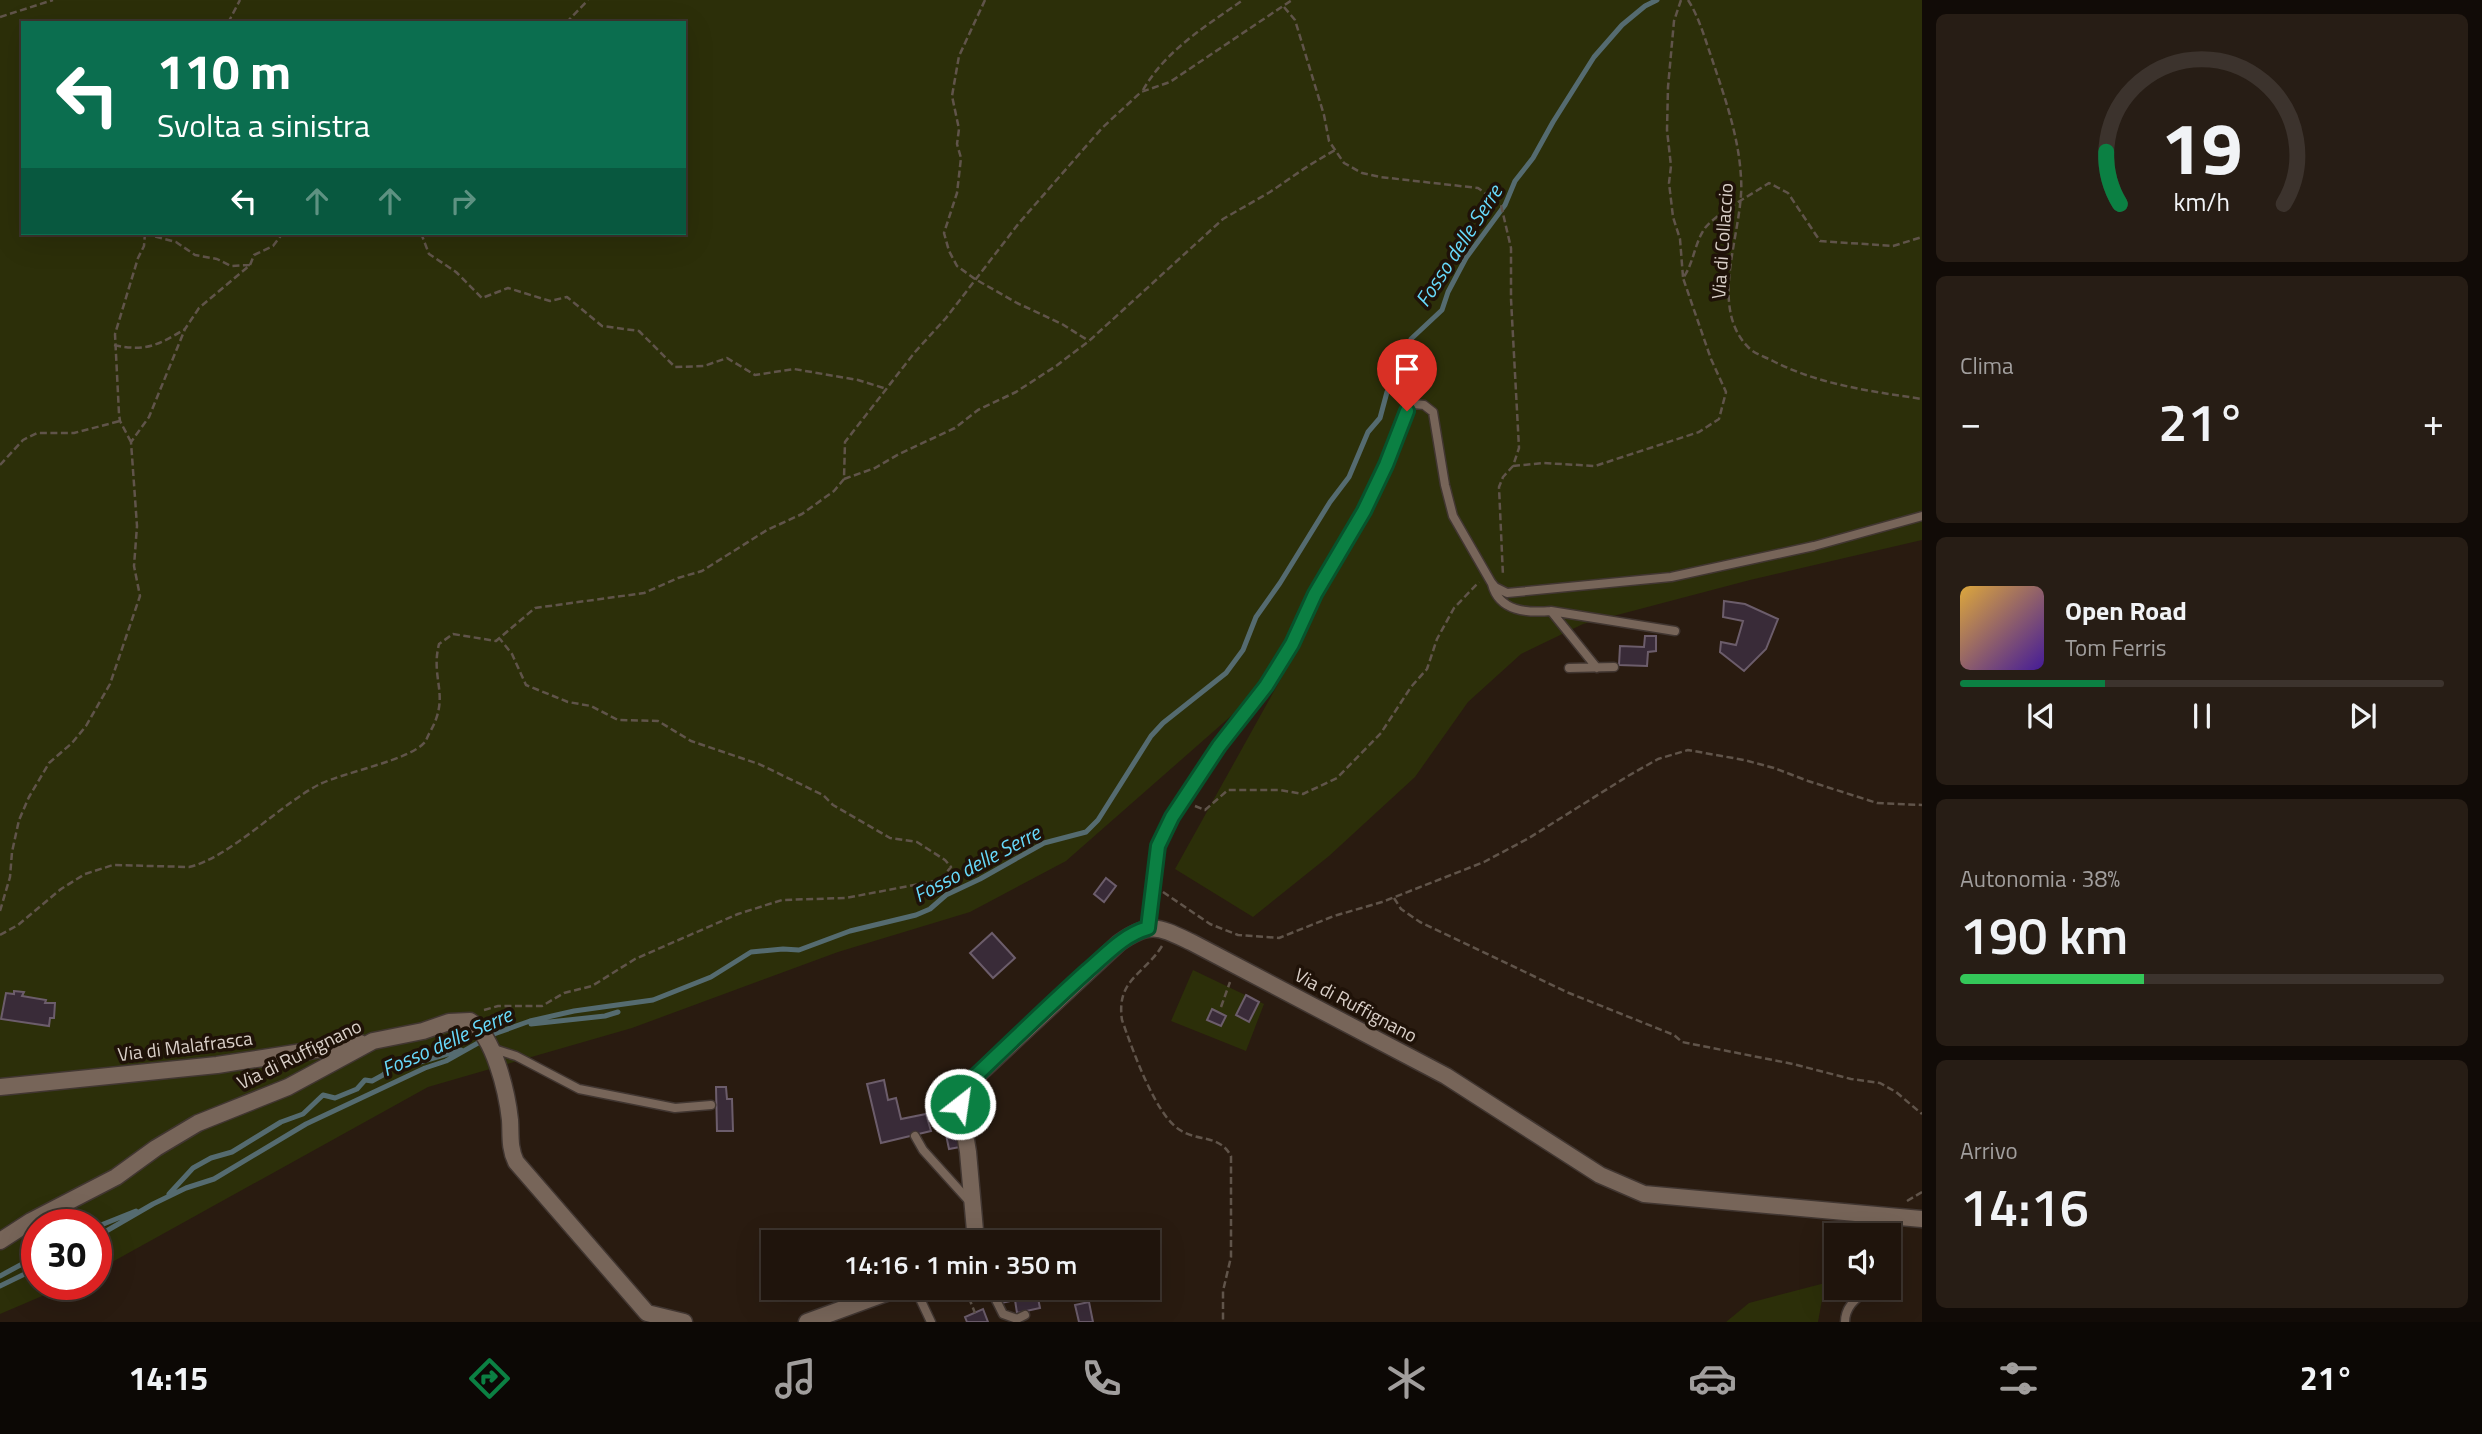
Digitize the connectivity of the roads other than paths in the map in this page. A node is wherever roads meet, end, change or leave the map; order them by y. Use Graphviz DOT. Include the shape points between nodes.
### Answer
graph roads {
  1 [pos="1922,516"];
  2 [pos="1489,578"];
  3 [pos="1551,611"];
  4 [pos="1675,631"];
  5 [pos="1614,667"];
  6 [pos="1569,668"];
  7 [pos="1597,668"];
  8 [pos="1155,928"];
  9 [pos="373,1041"];
  10 [pos="491,1048"];
  11 [pos="0,1087"];
  12 [pos="711,1105"];
  13 [pos="915,1136"];
  14 [pos="973,1203"];
  15 [pos="1886,1214"];
  16 [pos="1922,1219"];
  17 [pos="1885,1223"];
  18 [pos="975,1230"];
  19 [pos="0,1241"];
  20 [pos="867,1300"];
  21 [pos="921,1300"];
  22 [pos="995,1300"];
  23 [pos="1854,1300"];
  24 [pos="1024,1315"];
  25 [pos="684,1322"];
  26 [pos="807,1322"];
  27 [pos="931,1322"];
  28 [pos="1845,1322"];
  1 -- 2 [label="lane" via="1814,546 1671,577 1507,593"];
  2 -- 3 [label="lane" via="1502,601 1518,611"];
  2 -- 8 [label="lane" via="1453,516 1433,412 1413,404 1292,644 1219,746 1158,846 1152,885"];
  3 -- 4 [label="lane"];
  3 -- 7 [label="lane"];
  5 -- 7 [label="lane"];
  6 -- 7 [label="lane"];
  8 -- 14 [label="street" via="1136,932 1119,943 965,1086 960,1104"];
  8 -- 15 [label="street, Via di Ruffignano" via="1446,1076 1600,1175 1644,1194"];
  9 -- 10 [label="street, Via di Ruffignano" via="470,1021 483,1032"];
  9 -- 11 [label="street, Via di Malafrasca" via="217,1065"];
  9 -- 19 [label="street, Via di Ruffignano" via="288,1087 198,1123 116,1177"];
  10 -- 12 [label="lane" via="579,1089 675,1108"];
  10 -- 25 [label="street" via="516,1162 647,1313"];
  13 -- 14 [label="lane"];
  14 -- 18 [label="street"];
  15 -- 16 [label="street, Via di Ruffignano"];
  15 -- 17 [label="lane"];
  20 -- 26 [label="street"];
  21 -- 27 [label="lane"];
  22 -- 24 [label="lane" via="1003,1314 1017,1319"];
  23 -- 28 [label="lane"];
}
